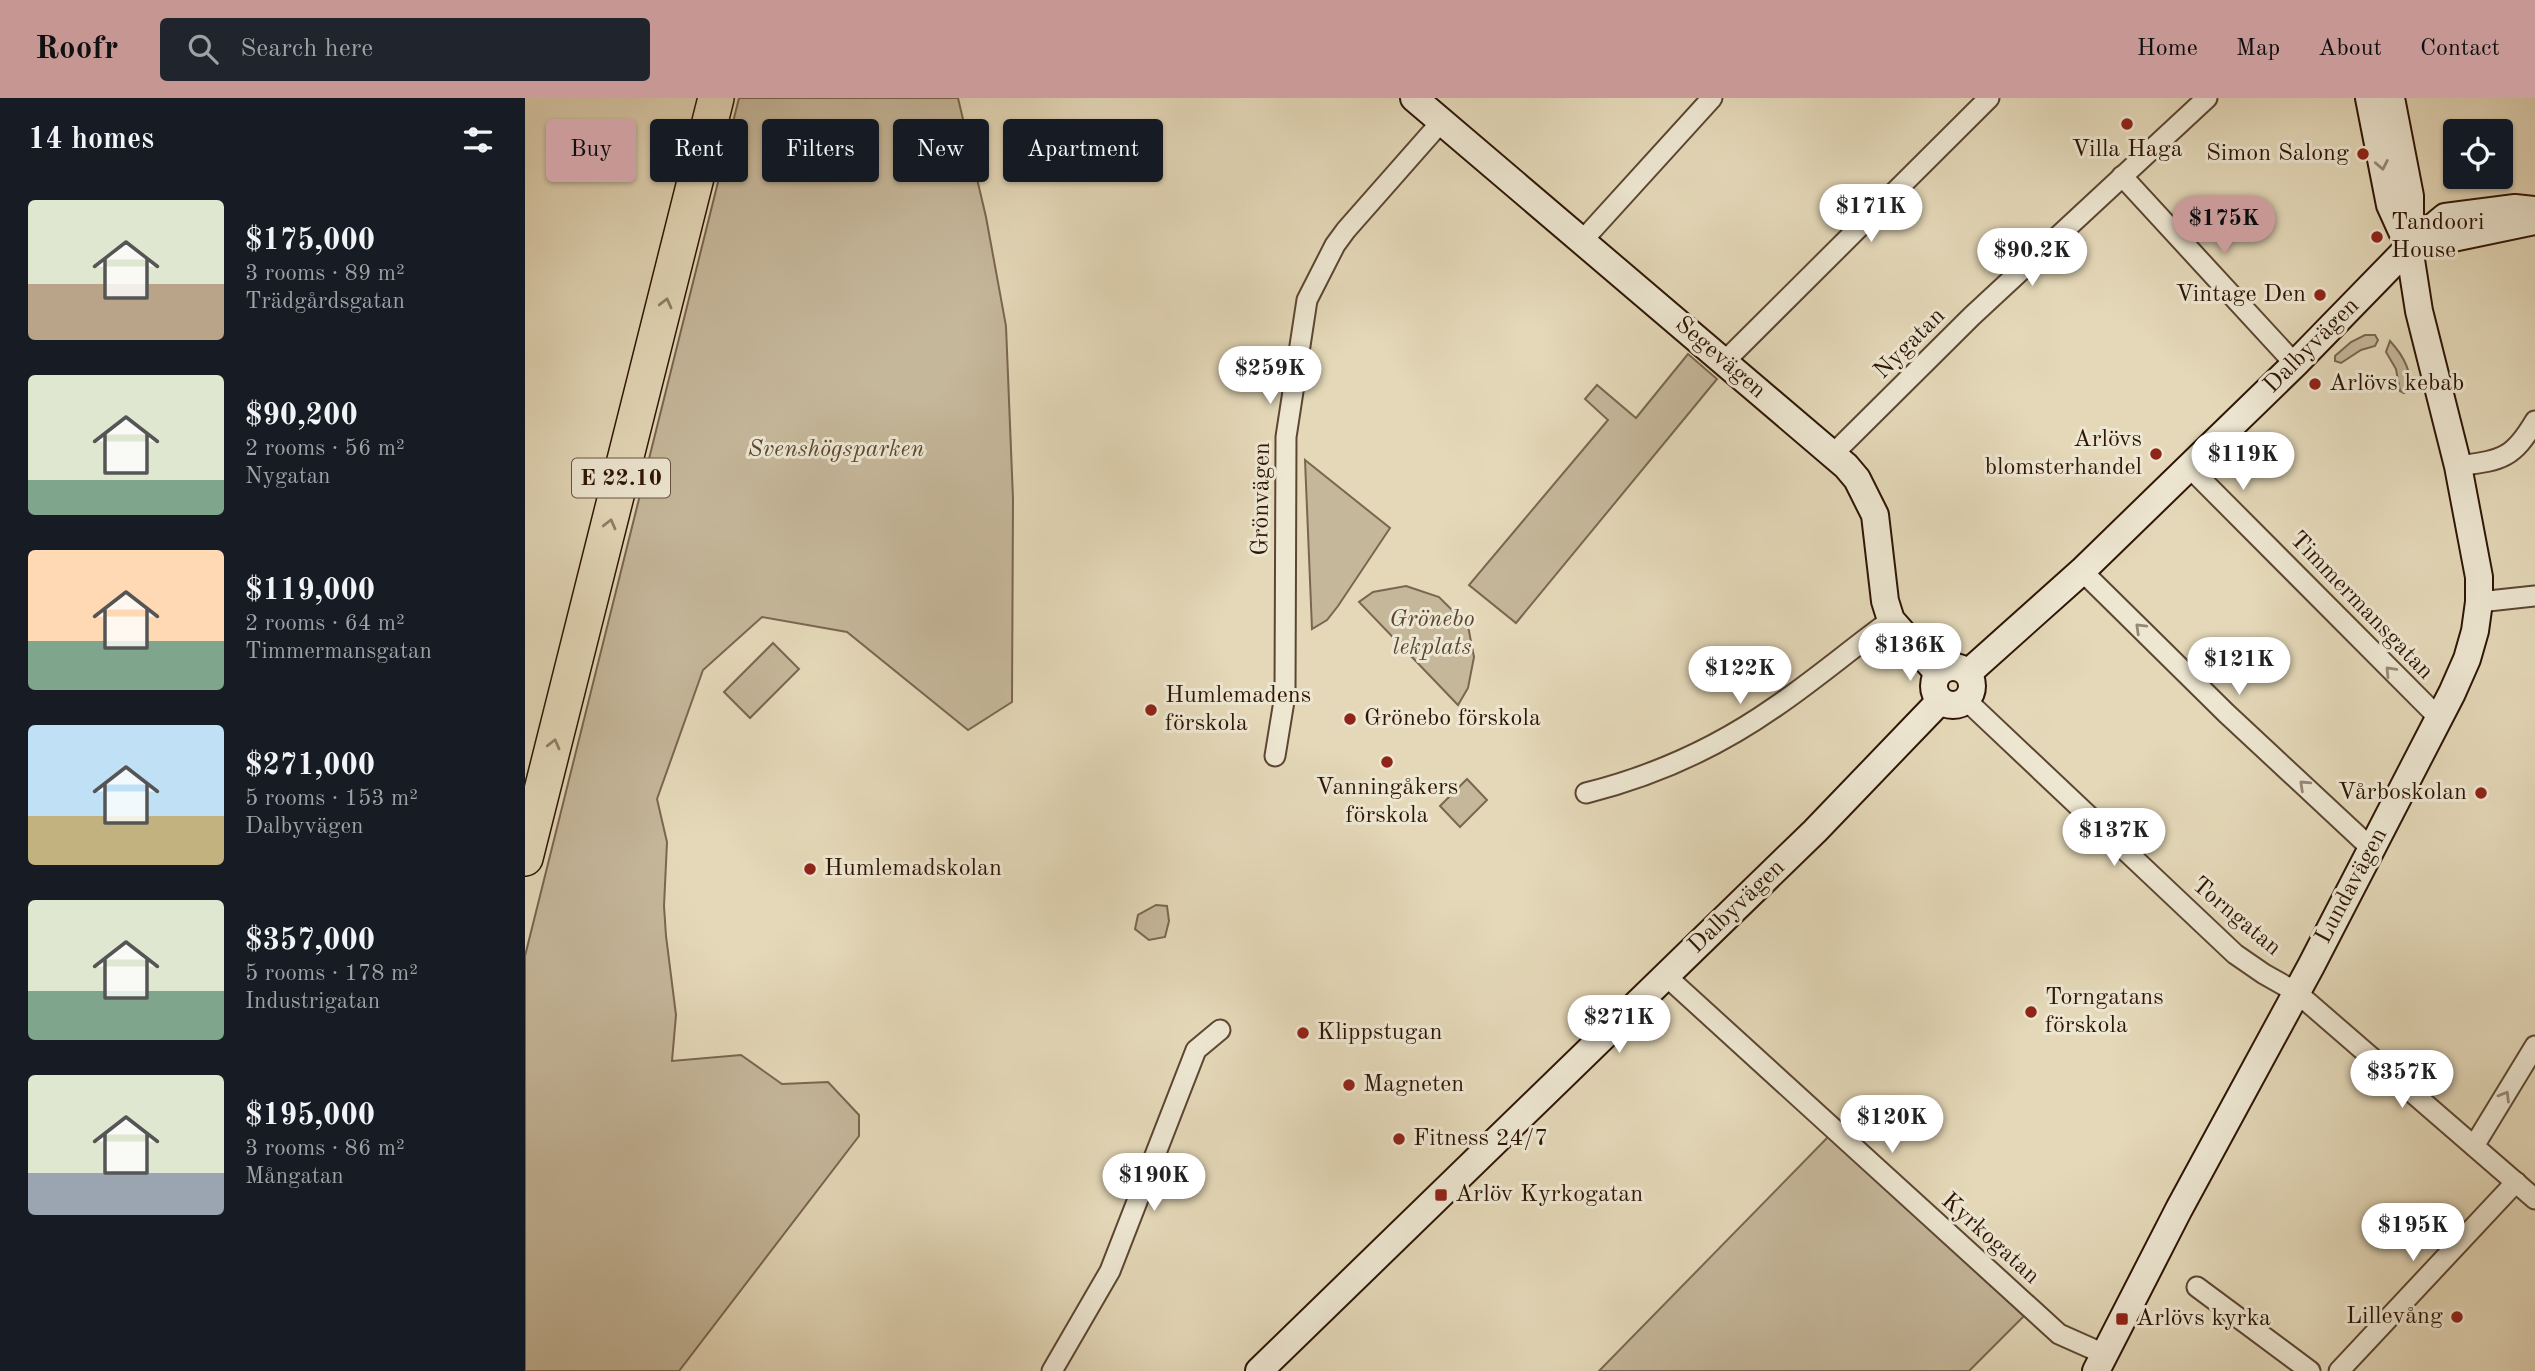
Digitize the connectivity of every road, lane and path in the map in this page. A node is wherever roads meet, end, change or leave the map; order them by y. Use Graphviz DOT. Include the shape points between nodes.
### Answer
graph roads {
  1 [pos="692,98"];
  2 [pos="716,98"];
  3 [pos="1712,98"];
  4 [pos="1989,98"];
  5 [pos="2207,98"];
  6 [pos="2369,98"];
  7 [pos="2391,98"];
  8 [pos="1418,99"];
  9 [pos="1442,121"];
  10 [pos="2122,176"];
  11 [pos="2535,210"];
  12 [pos="2535,221"];
  13 [pos="1582,241"];
  14 [pos="2409,247"];
  15 [pos="1725,361"];
  16 [pos="2295,364"];
  17 [pos="2535,421"];
  18 [pos="1833,454"];
  19 [pos="2458,466"];
  20 [pos="2189,467"];
  21 [pos="2082,571"];
  22 [pos="2535,596"];
  23 [pos="2479,602"];
  24 [pos="1891,620"];
  25 [pos="1938,673"];
  26 [pos="1968,673"];
  27 [pos="1953,701"];
  28 [pos="2439,719"];
  29 [pos="1275,756"];
  30 [pos="525,759"];
  31 [pos="1586,793"];
  32 [pos="2372,849"];
  33 [pos="525,858"];
  34 [pos="1666,976"];
  35 [pos="2296,992"];
  36 [pos="1220,1030"];
  37 [pos="2535,1046"];
  38 [pos="2475,1146"];
  39 [pos="2516,1182"];
  40 [pos="2535,1199"];
  41 [pos="2197,1287"];
  42 [pos="2100,1363"];
  43 [pos="1052,1371"];
  44 [pos="1259,1371"];
  45 [pos="2310,1371"];
  46 [pos="2339,1371"];
  1 -- 30 [label="highway, E 22.10"];
  33 -- 2 [label="highway, E 22.10, one-way"];
  3 -- 13 [label="street"];
  4 -- 15 [label="street"];
  5 -- 10 [label="street, Nygatan"];
  6 -- 14 [label="street, Lundavägen, one-way" via="2390,205"];
  7 -- 14 [label="street, Lundavägen" via="2410,196"];
  8 -- 9 [label="street, Segevägen"];
  9 -- 13 [label="street, Segevägen"];
  9 -- 29 [label="street, Grönvägen" via="1346,230 1307,300 1286,437 1285,695"];
  10 -- 16 [label="street"];
  10 -- 18 [label="street, Nygatan"];
  11 -- 14 [label="street, Dalbyvägen" via="2515,208 2445,217"];
  12 -- 14 [label="street"];
  13 -- 15 [label="street, Segevägen"];
  14 -- 16 [label="street, Dalbyvägen"];
  14 -- 19 [label="street, Lundavägen" via="2419,311"];
  15 -- 18 [label="street, Segevägen"];
  16 -- 20 [label="street, Dalbyvägen"];
  17 -- 19 [label="street" via="2506,457"];
  18 -- 24 [label="street, Segevägen" via="1857,479 1875,515"];
  19 -- 23 [label="street, Lundavägen" via="2479,577"];
  20 -- 21 [label="street, Dalbyvägen"];
  28 -- 20 [label="street, Timmermansgatan, one-way"];
  21 -- 26 [label="street, Dalbyvägen"];
  32 -- 21 [label="street, one-way"];
  22 -- 23 [label="street"];
  23 -- 28 [label="street, Lundavägen" via="2467,659"];
  24 -- 25 [label="street, Segevägen"];
  24 -- 31 [label="street" via="1775,708 1725,738 1668,767"];
  25 -- 26 [label="street" via="1953,666"];
  25 -- 27 [label="street" via="1933,687"];
  26 -- 27 [label="street" via="1973,687"];
  27 -- 34 [label="street, Dalbyvägen"];
  27 -- 35 [label="street, Torngatan" via="2235,954"];
  28 -- 32 [label="street, Lundavägen"];
  32 -- 35 [label="street, Lundavägen"];
  34 -- 42 [label="street, Kyrkogatan" via="2059,1334"];
  34 -- 44 [label="street, Dalbyvägen"];
  35 -- 38 [label="street, Torngatan"];
  35 -- 42 [label="street, Lundavägen"];
  36 -- 43 [label="street" via="1196,1050 1108,1274"];
  38 -- 37 [label="street, one-way"];
  38 -- 39 [label="street, Torngatan"];
  39 -- 40 [label="street, Torngatan"];
  39 -- 46 [label="street"];
  41 -- 45 [label="street"];
}
